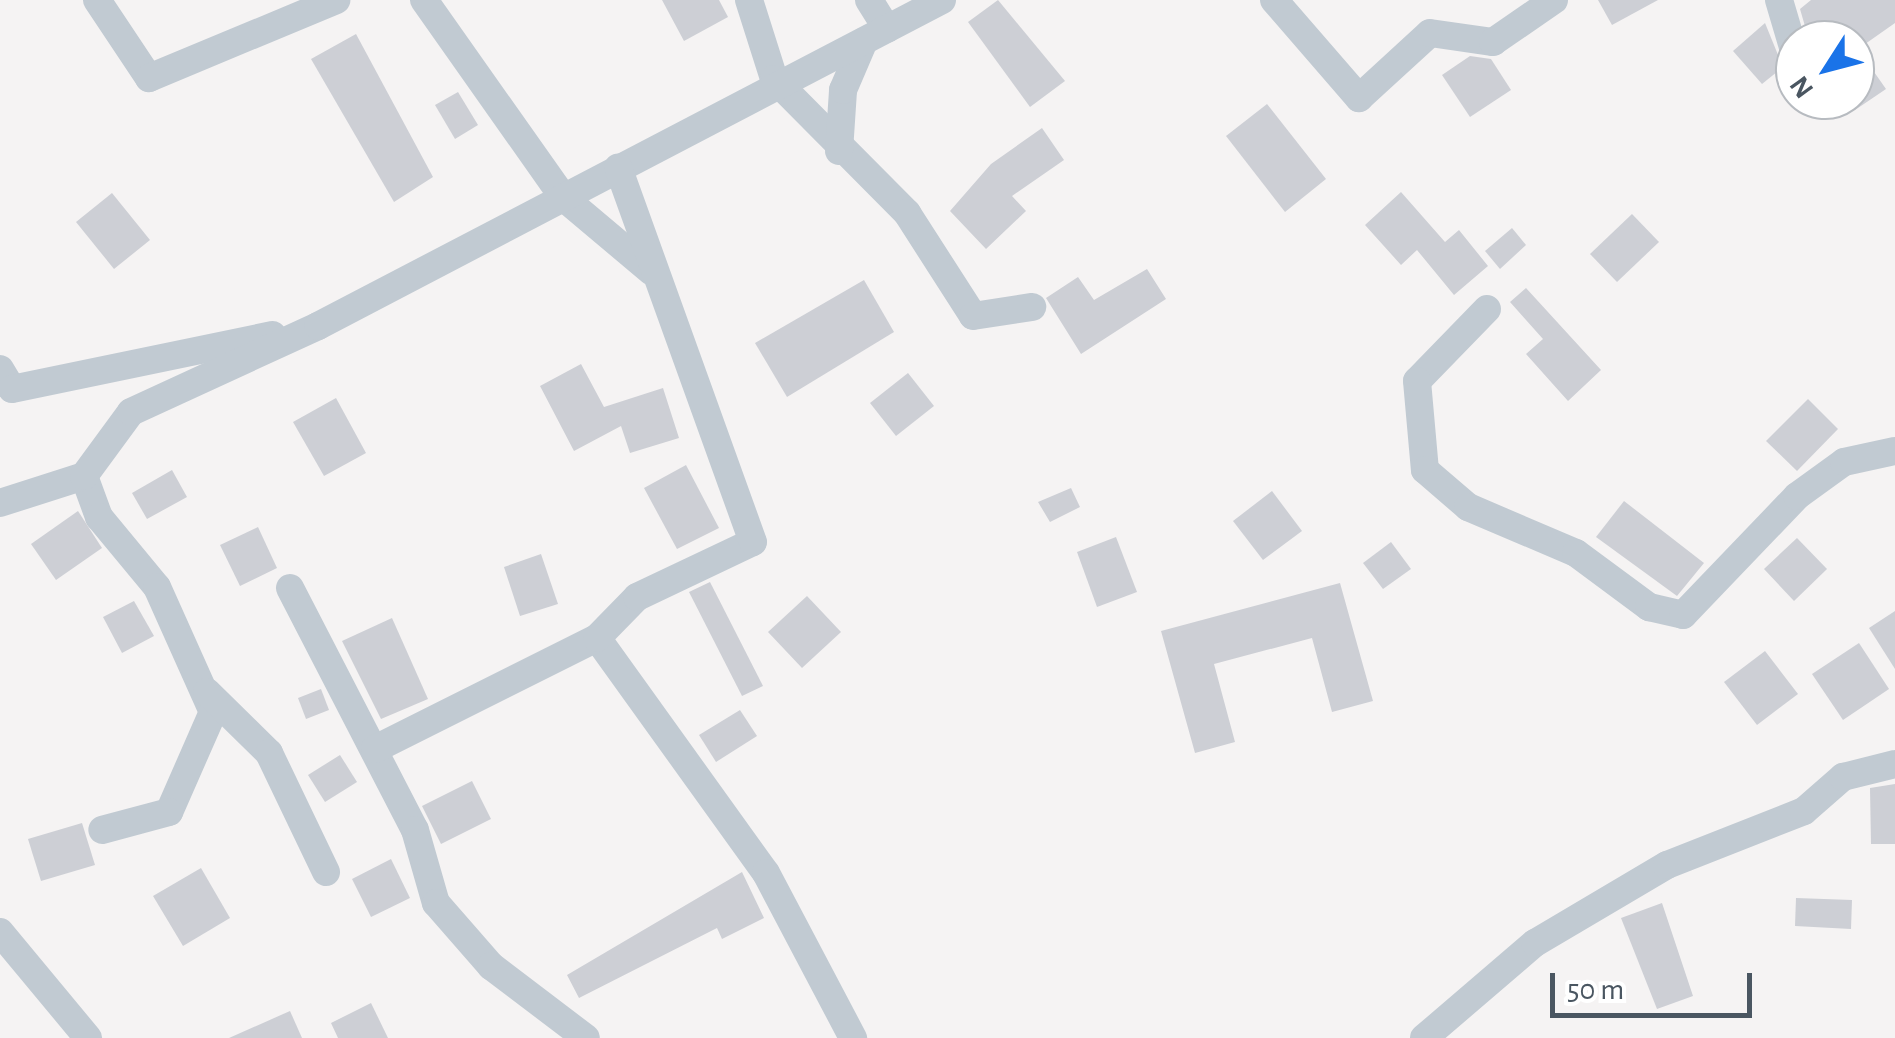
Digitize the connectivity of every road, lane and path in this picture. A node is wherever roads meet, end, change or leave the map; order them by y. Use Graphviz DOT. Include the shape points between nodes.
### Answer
graph roads {
  1 [pos="97,0"];
  2 [pos="336,0"];
  3 [pos="424,0"];
  4 [pos="749,0"];
  5 [pos="869,0"];
  6 [pos="942,0"];
  7 [pos="1274,0"];
  8 [pos="1554,0"];
  9 [pos="875,34"];
  10 [pos="778,85"];
  11 [pos="839,151"];
  12 [pos="618,168"];
  13 [pos="563,197"];
  14 [pos="652,272"];
  15 [pos="1032,308"];
  16 [pos="1487,309"];
  17 [pos="318,326"];
  18 [pos="0,369"];
  19 [pos="1895,450"];
  20 [pos="84,476"];
  21 [pos="0,503"];
  22 [pos="290,588"];
  23 [pos="597,638"];
  24 [pos="202,688"];
  25 [pos="375,749"];
  26 [pos="1895,764"];
  27 [pos="102,830"];
  28 [pos="326,872"];
  29 [pos="0,932"];
  30 [pos="88,1038"];
  31 [pos="586,1038"];
  32 [pos="853,1038"];
  33 [pos="1424,1038"];
  1 -- 2 [label="street" via="149,78"];
  3 -- 13 [label="street"];
  4 -- 10 [label="street"];
  5 -- 9 [label="street"];
  6 -- 9 [label="street"];
  7 -- 8 [label="street" via="1360,98 1430,33 1493,42"];
  9 -- 10 [label="street"];
  9 -- 11 [label="street" via="843,90"];
  10 -- 11 [label="street"];
  10 -- 12 [label="street"];
  11 -- 15 [label="street" via="907,213 973,316"];
  12 -- 13 [label="street"];
  12 -- 14 [label="street"];
  13 -- 14 [label="street"];
  13 -- 17 [label="street"];
  14 -- 23 [label="street" via="753,542 637,596"];
  16 -- 19 [label="street" via="1417,380 1425,470 1468,507 1576,553 1649,607 1682,615 1796,496 1844,462"];
  17 -- 18 [label="street" via="12,389"];
  17 -- 20 [label="street" via="131,412"];
  20 -- 21 [label="street"];
  20 -- 24 [label="street" via="99,517 157,586"];
  22 -- 25 [label="street"];
  23 -- 25 [label="street"];
  23 -- 32 [label="street" via="766,873"];
  24 -- 27 [label="street" via="213,712 169,812"];
  24 -- 28 [label="street" via="269,752"];
  25 -- 31 [label="street" via="415,830 436,903 491,966"];
  26 -- 33 [label="street" via="1843,777 1804,810 1666,865 1535,943"];
  29 -- 30 [label="street"];
}
